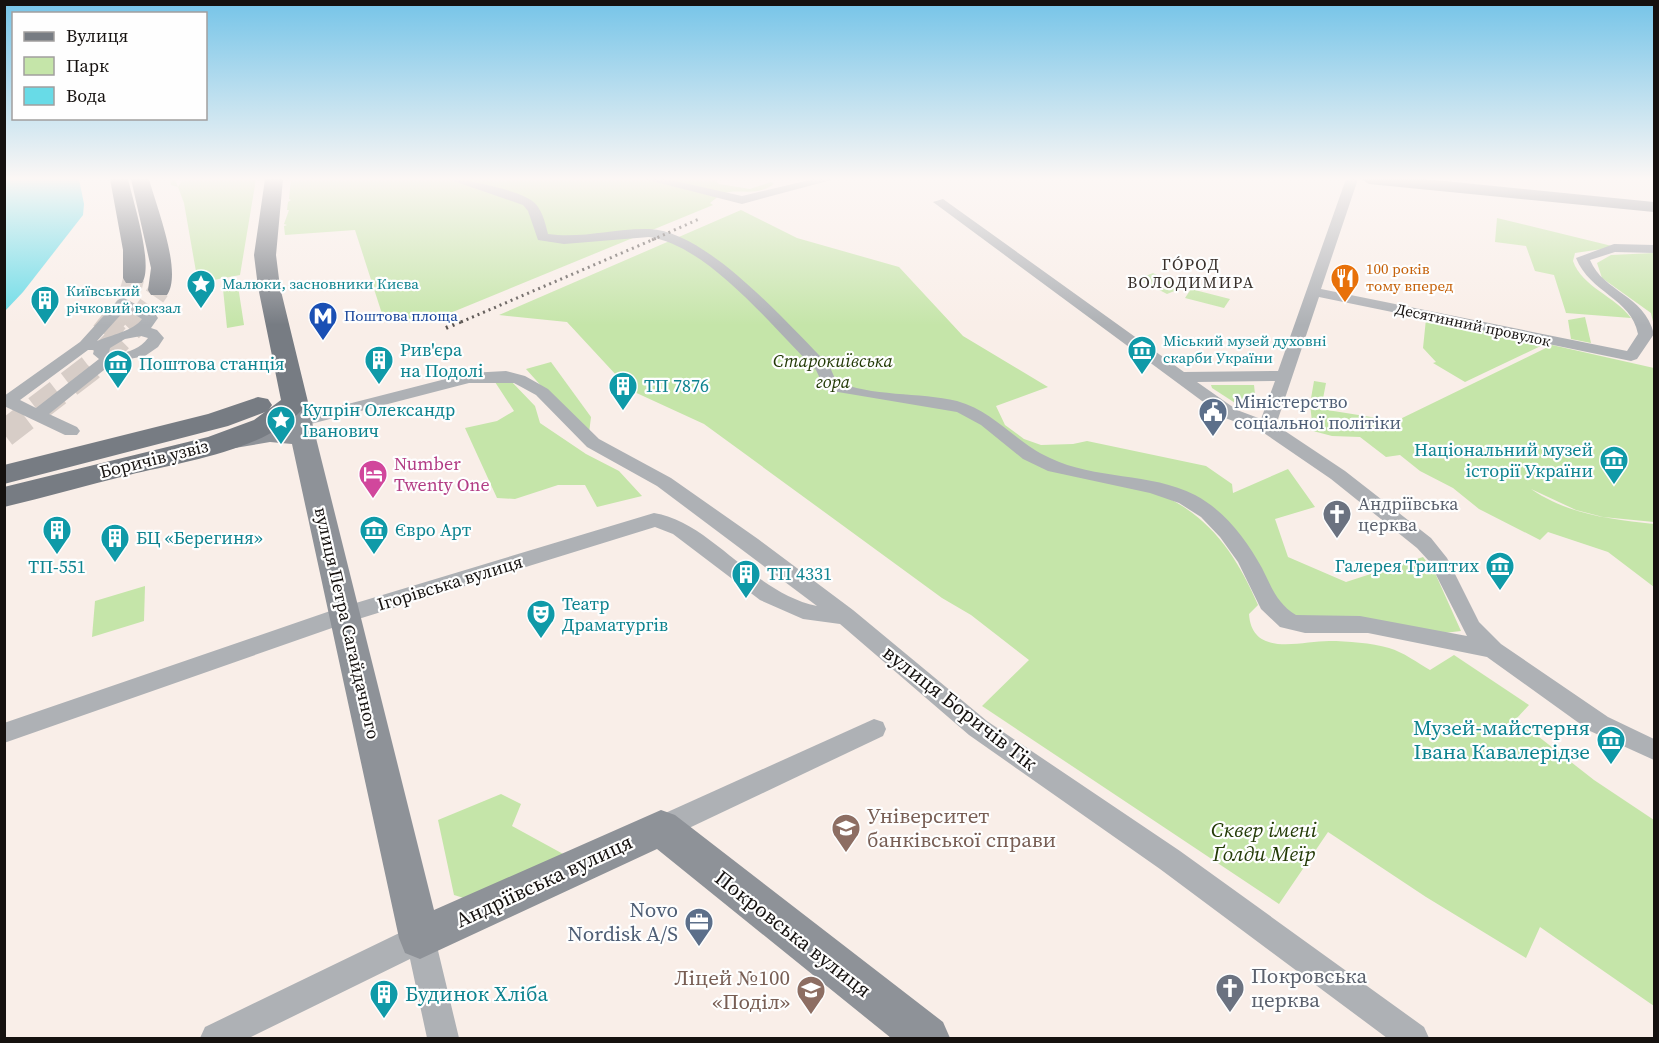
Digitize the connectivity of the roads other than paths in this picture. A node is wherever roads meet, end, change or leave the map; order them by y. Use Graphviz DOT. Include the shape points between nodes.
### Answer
graph roads {
  1 [pos="129,228"];
  2 [pos="152,228"];
  3 [pos="267,228"];
  4 [pos="540,228"];
  5 [pos="974,228"];
  6 [pos="1336,228"];
  7 [pos="1654,249"];
  8 [pos="134,278"];
  9 [pos="159,290"];
  10 [pos="1314,292"];
  11 [pos="141,332"];
  12 [pos="99,350"];
  13 [pos="1284,376"];
  14 [pos="1179,377"];
  15 [pos="542,392"];
  16 [pos="297,411"];
  17 [pos="39,414"];
  18 [pos="1267,427"];
  19 [pos="71,431"];
  20 [pos="4,475"];
  21 [pos="4,480"];
  22 [pos="4,497"];
  23 [pos="344,615"];
  24 [pos="845,616"];
  25 [pos="1493,650"];
  26 [pos="874,729"];
  27 [pos="4,733"];
  28 [pos="1654,750"];
  29 [pos="661,828"];
  30 [pos="420,938"];
  31 [pos="216,1038"];
  32 [pos="443,1038"];
  33 [pos="927,1038"];
  34 [pos="1413,1038"];
  1 -- 8 [label="main road"];
  2 -- 9 [label="main road" via="162,268"];
  3 -- 16 [label="main road, вулиця Петра Сагайдачного" via="267,273"];
  4 -- 25 [label="street" via="543,237 564,240 649,232 663,235 714,261 823,368 830,384 841,390 916,398 961,408 986,419 1052,466 1086,477 1162,490 1203,508 1247,561 1279,616 1288,621 1362,624"];
  5 -- 14 [label="street"];
  6 -- 10 [label="street"];
  7 -- 10 [label="street, Десятинний провулок" via="1614,248 1583,258 1594,279 1642,318 1646,334 1631,356"];
  10 -- 13 [label="street"];
  11 -- 12 [label="street" via="114,338"];
  11 -- 12 [label="street" via="155,335 155,342 137,353"];
  11 -- 12 [label="street" via="151,318 124,302"];
  12 -- 17 [label="street"];
  12 -- 17 [label="street" via="8,401"];
  13 -- 14 [label="street"];
  13 -- 18 [label="street"];
  14 -- 18 [label="street" via="1231,414"];
  15 -- 16 [label="street, Боричів узвіз" via="519,379 479,376"];
  15 -- 24 [label="street, вулиця Боричів Тік" via="592,443 664,482"];
  16 -- 20 [label="main road" via="258,406 218,420"];
  16 -- 21 [label="main road" via="279,404 249,420 30,478"];
  16 -- 22 [label="main road, Боричів узвіз" via="224,442"];
  16 -- 23 [label="street, вулиця Петра Сагайдачного"];
  17 -- 19 [label="street"];
  18 -- 25 [label="street" via="1338,475 1424,543 1437,558 1471,627"];
  23 -- 24 [label="street, Ігорівська вулиця" via="654,520 676,525 783,606 816,615"];
  23 -- 27 [label="street, Ігорівська вулиця"];
  23 -- 30 [label="street, вулиця Петра Сагайдачного"];
  24 -- 34 [label="street, вулиця Боричів Тік" via="978,728 1170,860"];
  25 -- 28 [label="street" via="1599,724"];
  26 -- 29 [label="street, Андріївська вулиця"];
  29 -- 30 [label="street, Андріївська вулиця"];
  29 -- 33 [label="street, Покровська вулиця"];
  30 -- 31 [label="street, Андріївська вулиця"];
  30 -- 32 [label="street, вулиця Петра Сагайдачного"];
}
